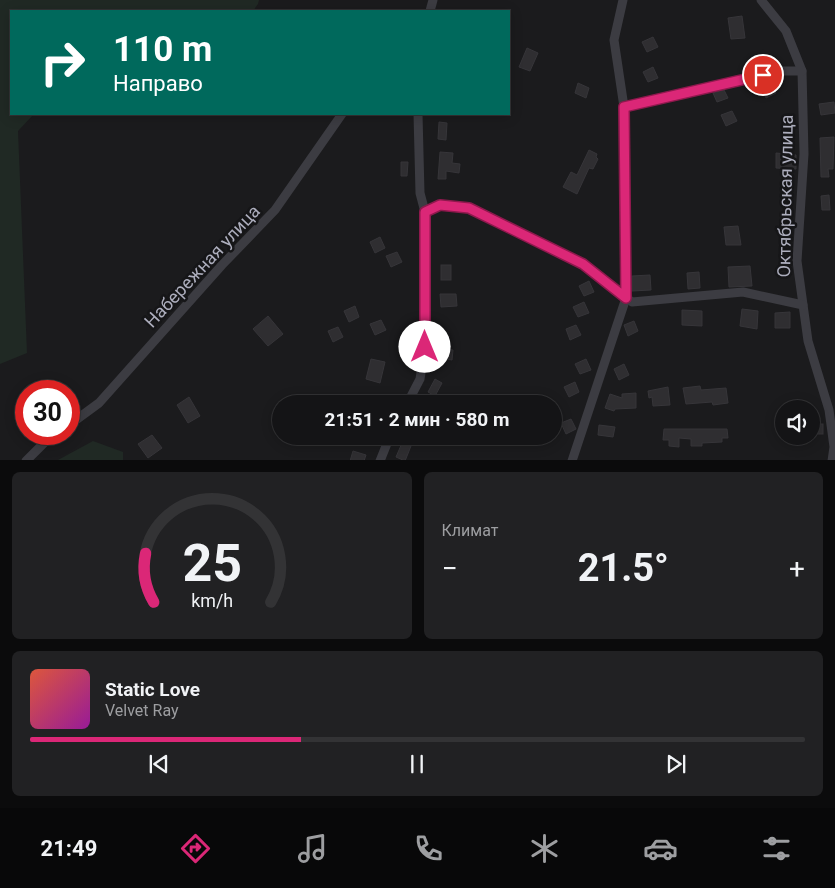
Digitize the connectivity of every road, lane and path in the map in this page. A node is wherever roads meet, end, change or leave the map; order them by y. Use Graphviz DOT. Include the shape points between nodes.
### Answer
graph roads {
  1 [pos="623,0"];
  2 [pos="761,0"];
  3 [pos="802,71"];
  4 [pos="624,107"];
  5 [pos="341,115"];
  6 [pos="418,115"];
  7 [pos="425,212"];
  8 [pos="626,298"];
  9 [pos="802,305"];
  10 [pos="412,395"];
  11 [pos="80,417"];
  12 [pos="42,445"];
  13 [pos="386,445"];
  14 [pos="26,460"];
  15 [pos="380,460"];
  16 [pos="572,460"];
  17 [pos="832,460"];
  1 -- 4 [label="street" via="614,40"];
  2 -- 3 [label="street, Октябрьская улица" via="786,31"];
  3 -- 4 [label="street" via="780,71"];
  3 -- 9 [label="street, Октябрьская улица" via="804,154 797,260"];
  4 -- 8 [label="street"];
  5 -- 11 [label="street, Набережная улица" via="275,210 99,403"];
  6 -- 7 [label="street" via="420,193"];
  7 -- 8 [label="street" via="440,205 469,208 583,264"];
  7 -- 10 [label="street" via="425,347 420,379"];
  8 -- 9 [label="street" via="632,302 743,292"];
  8 -- 16 [label="street"];
  9 -- 17 [label="street, Октябрьская улица" via="808,341 829,410 834,447"];
  12 -- 14 [label="street"];
  13 -- 15 [label="street"];
}
